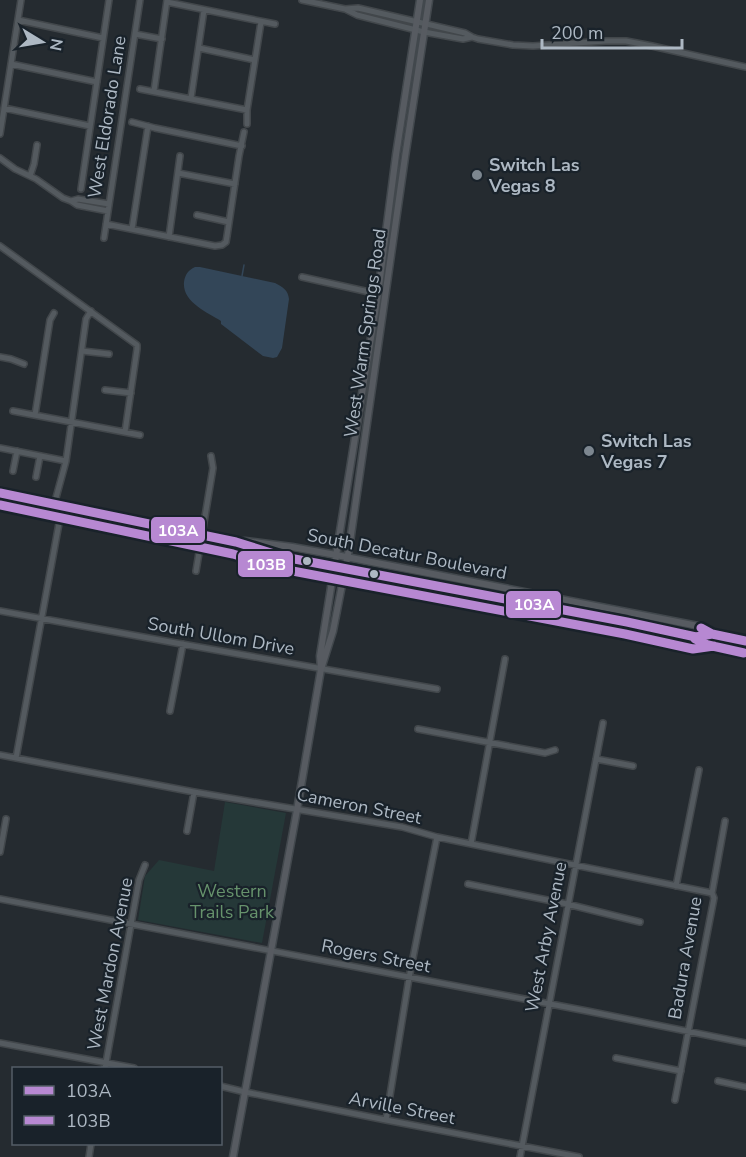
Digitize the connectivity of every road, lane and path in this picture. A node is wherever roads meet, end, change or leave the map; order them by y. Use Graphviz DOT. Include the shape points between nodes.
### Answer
graph roads {
  1 [pos="21,0"];
  2 [pos="109,0"];
  3 [pos="140,0"];
  4 [pos="302,0"];
  5 [pos="420,0"];
  6 [pos="429,0"];
  7 [pos="167,1"];
  8 [pos="345,9"];
  9 [pos="204,10"];
  10 [pos="18,20"];
  11 [pos="416,21"];
  12 [pos="261,22"];
  13 [pos="275,24"];
  14 [pos="426,24"];
  15 [pos="415,30"];
  16 [pos="424,32"];
  17 [pos="135,34"];
  18 [pos="472,37"];
  19 [pos="103,38"];
  20 [pos="162,39"];
  21 [pos="199,48"];
  22 [pos="255,60"];
  23 [pos="11,64"];
  24 [pos="746,67"];
  25 [pos="97,82"];
  26 [pos="140,89"];
  27 [pos="154,91"];
  28 [pos="191,98"];
  29 [pos="4,108"];
  30 [pos="248,110"];
  31 [pos="132,122"];
  32 [pos="247,124"];
  33 [pos="90,126"];
  34 [pos="148,126"];
  35 [pos="244,132"];
  36 [pos="0,134"];
  37 [pos="37,145"];
  38 [pos="242,146"];
  39 [pos="180,156"];
  40 [pos="0,158"];
  41 [pos="178,174"];
  42 [pos="30,176"];
  43 [pos="235,184"];
  44 [pos="81,189"];
  45 [pos="108,207"];
  46 [pos="197,216"];
  47 [pos="229,222"];
  48 [pos="106,224"];
  49 [pos="132,230"];
  50 [pos="170,237"];
  51 [pos="104,238"];
  52 [pos="0,246"];
  53 [pos="302,277"];
  54 [pos="378,294"];
  55 [pos="91,311"];
  56 [pos="54,313"];
  57 [pos="82,351"];
  58 [pos="109,354"];
  59 [pos="0,357"];
  60 [pos="24,364"];
  61 [pos="105,390"];
  62 [pos="131,393"];
  63 [pos="13,411"];
  64 [pos="35,415"];
  65 [pos="71,422"];
  66 [pos="125,432"];
  67 [pos="140,435"];
  68 [pos="0,448"];
  69 [pos="17,451"];
  70 [pos="40,456"];
  71 [pos="211,456"];
  72 [pos="66,461"];
  73 [pos="13,471"];
  74 [pos="36,477"];
  75 [pos="0,494"];
  76 [pos="54,505"];
  77 [pos="62,507"];
  78 [pos="203,535"];
  79 [pos="236,542"];
  80 [pos="336,555"];
  81 [pos="348,557"];
  82 [pos="334,567"];
  83 [pos="346,569"];
  84 [pos="196,571"];
  85 [pos="0,610"];
  86 [pos="43,619"];
  87 [pos="712,634"];
  88 [pos="746,640"];
  89 [pos="183,644"];
  90 [pos="505,659"];
  91 [pos="321,669"];
  92 [pos="437,689"];
  93 [pos="170,711"];
  94 [pos="603,723"];
  95 [pos="418,729"];
  96 [pos="490,743"];
  97 [pos="555,750"];
  98 [pos="0,755"];
  99 [pos="16,758"];
  100 [pos="596,759"];
  101 [pos="633,766"];
  102 [pos="699,770"];
  103 [pos="194,792"];
  104 [pos="297,810"];
  105 [pos="6,819"];
  106 [pos="725,821"];
  107 [pos="187,831"];
  108 [pos="437,837"];
  109 [pos="471,844"];
  110 [pos="0,852"];
  111 [pos="145,865"];
  112 [pos="576,865"];
  113 [pos="468,884"];
  114 [pos="676,886"];
  115 [pos="712,893"];
  116 [pos="0,899"];
  117 [pos="567,904"];
  118 [pos="640,922"];
  119 [pos="131,924"];
  120 [pos="271,951"];
  121 [pos="409,978"];
  122 [pos="548,1005"];
  123 [pos="688,1032"];
  124 [pos="0,1043"];
  125 [pos="746,1043"];
  126 [pos="616,1058"];
  127 [pos="106,1066"];
  128 [pos="681,1071"];
  129 [pos="718,1081"];
  130 [pos="222,1086"];
  131 [pos="746,1087"];
  132 [pos="245,1092"];
  133 [pos="675,1100"];
  134 [pos="386,1120"];
  135 [pos="522,1146"];
  136 [pos="233,1157"];
  137 [pos="520,1157"];
  138 [pos="579,1157"];
  1 -- 10 [label="street"];
  2 -- 19 [label="street"];
  3 -- 17 [label="street, West Eldorado Lane"];
  4 -- 8 [label="street"];
  5 -- 11 [label="main road, West Warm Springs Road"];
  6 -- 14 [label="main road, West Warm Springs Road"];
  7 -- 9 [label="street"];
  7 -- 20 [label="street"];
  8 -- 11 [label="street" via="358,8"];
  8 -- 15 [label="street"];
  9 -- 12 [label="street"];
  9 -- 21 [label="street"];
  10 -- 19 [label="street"];
  10 -- 23 [label="street"];
  11 -- 14 [label="street"];
  11 -- 15 [label="main road, West Warm Springs Road"];
  12 -- 13 [label="street"];
  12 -- 22 [label="street"];
  14 -- 16 [label="main road, West Warm Springs Road"];
  14 -- 18 [label="street"];
  15 -- 16 [label="street"];
  15 -- 54 [label="main road, West Warm Springs Road"];
  16 -- 18 [label="street"];
  16 -- 81 [label="main road, West Warm Springs Road"];
  17 -- 20 [label="street"];
  17 -- 45 [label="street, West Eldorado Lane"];
  18 -- 24 [label="street" via="533,46 626,42"];
  19 -- 25 [label="street"];
  20 -- 27 [label="street"];
  21 -- 22 [label="street"];
  21 -- 28 [label="street"];
  22 -- 30 [label="street"];
  23 -- 25 [label="street"];
  23 -- 29 [label="street"];
  25 -- 33 [label="street"];
  26 -- 27 [label="street"];
  27 -- 28 [label="street"];
  28 -- 30 [label="street"];
  29 -- 33 [label="street"];
  29 -- 36 [label="street"];
  30 -- 32 [label="street"];
  31 -- 34 [label="street"];
  33 -- 44 [label="street"];
  34 -- 38 [label="street"];
  34 -- 49 [label="street"];
  35 -- 38 [label="street"];
  37 -- 42 [label="street"];
  38 -- 43 [label="street"];
  39 -- 41 [label="street"];
  40 -- 42 [label="street"];
  41 -- 43 [label="street"];
  41 -- 50 [label="street"];
  42 -- 45 [label="street" via="78,206"];
  43 -- 47 [label="street"];
  45 -- 48 [label="street, West Eldorado Lane"];
  46 -- 47 [label="street"];
  47 -- 50 [label="street" via="222,245"];
  48 -- 49 [label="street"];
  48 -- 51 [label="street, West Eldorado Lane"];
  49 -- 50 [label="street"];
  52 -- 55 [label="street"];
  53 -- 54 [label="street"];
  54 -- 80 [label="main road, West Warm Springs Road"];
  55 -- 57 [label="street" via="86,319"];
  55 -- 62 [label="street" via="137,345"];
  56 -- 64 [label="street"];
  57 -- 58 [label="street"];
  57 -- 65 [label="street"];
  59 -- 60 [label="street"];
  61 -- 62 [label="street"];
  62 -- 66 [label="street"];
  63 -- 64 [label="street"];
  64 -- 65 [label="street"];
  65 -- 66 [label="street"];
  65 -- 72 [label="street"];
  66 -- 67 [label="street"];
  68 -- 69 [label="street"];
  69 -- 70 [label="street"];
  69 -- 73 [label="street"];
  70 -- 72 [label="street"];
  70 -- 74 [label="street"];
  71 -- 78 [label="street" via="213,468"];
  72 -- 76 [label="street"];
  75 -- 76 [label="main road, South Decatur Boulevard"];
  76 -- 77 [label="main road, South Decatur Boulevard"];
  77 -- 78 [label="main road, South Decatur Boulevard"];
  77 -- 86 [label="street"];
  78 -- 79 [label="main road, South Decatur Boulevard"];
  78 -- 84 [label="street"];
  79 -- 80 [label="main road, South Decatur Boulevard"];
  79 -- 82 [label="main road, South Decatur Boulevard"];
  80 -- 81 [label="main road, South Decatur Boulevard"];
  80 -- 82 [label="main road, West Warm Springs Road"];
  81 -- 83 [label="main road, West Warm Springs Road"];
  81 -- 87 [label="main road, South Decatur Boulevard" via="698,626"];
  82 -- 83 [label="main road, South Decatur Boulevard"];
  82 -- 91 [label="main road, West Warm Springs Road"];
  83 -- 87 [label="main road, South Decatur Boulevard" via="696,637"];
  83 -- 91 [label="main road, West Warm Springs Road"];
  85 -- 86 [label="street, South Ullom Drive"];
  86 -- 89 [label="street, South Ullom Drive"];
  86 -- 99 [label="street"];
  87 -- 88 [label="main road, South Decatur Boulevard"];
  89 -- 91 [label="street, South Ullom Drive"];
  89 -- 93 [label="street"];
  90 -- 96 [label="street"];
  91 -- 92 [label="street, South Ullom Drive"];
  91 -- 104 [label="main road, West Warm Springs Road"];
  94 -- 100 [label="street, West Arby Avenue"];
  95 -- 96 [label="street"];
  96 -- 97 [label="street" via="545,753"];
  96 -- 109 [label="street"];
  98 -- 99 [label="street, Cameron Street"];
  99 -- 103 [label="street, Cameron Street"];
  100 -- 101 [label="street"];
  100 -- 112 [label="street, West Arby Avenue"];
  102 -- 114 [label="street"];
  103 -- 104 [label="street, Cameron Street"];
  103 -- 107 [label="street"];
  104 -- 108 [label="street, Cameron Street" via="402,827"];
  104 -- 120 [label="main road, West Warm Springs Road"];
  105 -- 110 [label="street"];
  106 -- 115 [label="street, Badura Avenue"];
  108 -- 109 [label="street, Cameron Street"];
  108 -- 121 [label="street"];
  109 -- 112 [label="street, Cameron Street"];
  111 -- 119 [label="street, West Mardon Avenue"];
  112 -- 114 [label="street, Cameron Street"];
  112 -- 117 [label="street, West Arby Avenue"];
  113 -- 117 [label="street"];
  114 -- 115 [label="street, Cameron Street"];
  115 -- 123 [label="street, Badura Avenue"];
  116 -- 119 [label="street, Rogers Street"];
  117 -- 118 [label="street"];
  117 -- 122 [label="street, West Arby Avenue"];
  119 -- 120 [label="street, Rogers Street"];
  119 -- 127 [label="street, West Mardon Avenue"];
  120 -- 121 [label="street, Rogers Street"];
  120 -- 132 [label="main road, West Warm Springs Road"];
  121 -- 122 [label="street, Rogers Street"];
  121 -- 134 [label="street"];
  122 -- 123 [label="street, Rogers Street"];
  122 -- 135 [label="street, West Arby Avenue"];
  123 -- 125 [label="street, Rogers Street"];
  123 -- 128 [label="street, Badura Avenue"];
  124 -- 127 [label="street"];
  126 -- 128 [label="street"];
  128 -- 133 [label="street, Badura Avenue"];
  129 -- 131 [label="street"];
  130 -- 132 [label="street, Arville Street"];
  132 -- 134 [label="street, Arville Street"];
  132 -- 136 [label="main road, West Warm Springs Road"];
  134 -- 135 [label="street, Arville Street"];
  135 -- 137 [label="street, West Arby Avenue"];
  135 -- 138 [label="street, Arville Street"];
}
